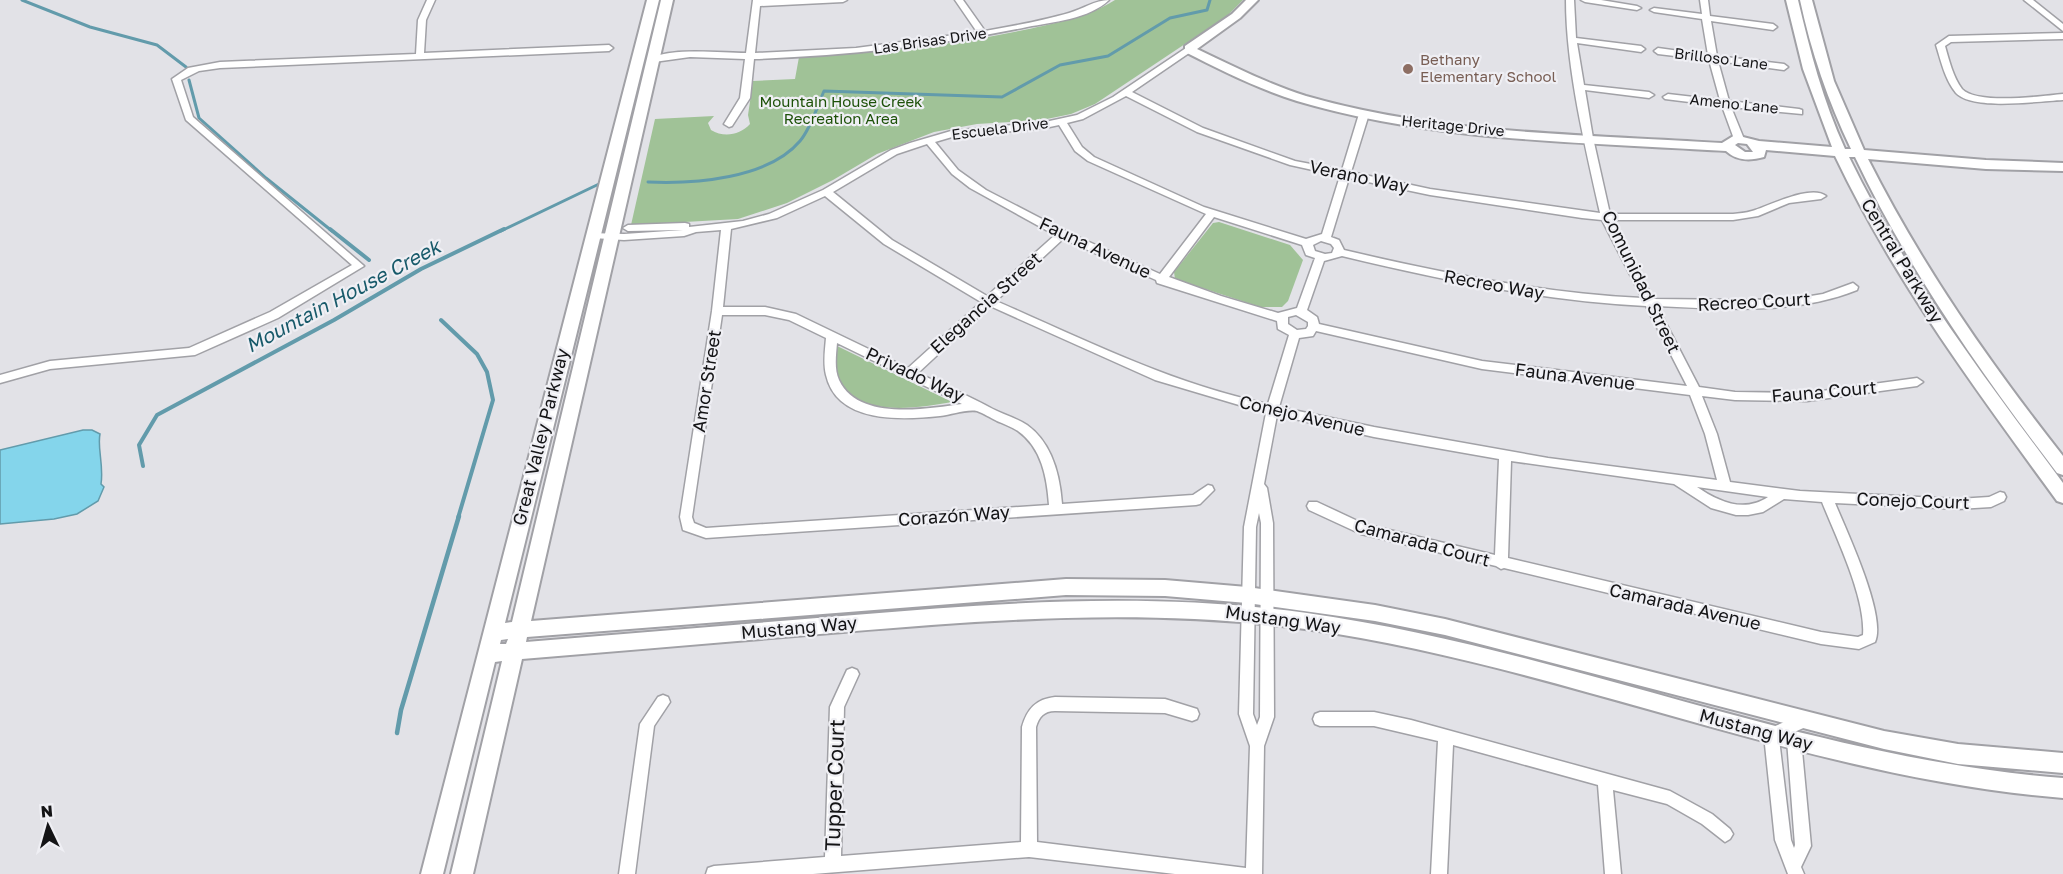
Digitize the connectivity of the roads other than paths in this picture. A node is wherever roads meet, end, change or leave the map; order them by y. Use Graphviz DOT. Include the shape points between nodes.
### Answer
graph roads {
  1 [pos="431,0"];
  2 [pos="653,0"];
  3 [pos="667,0"];
  4 [pos="843,0"];
  5 [pos="960,0"];
  6 [pos="1252,0"];
  7 [pos="1570,0"];
  8 [pos="1585,0"];
  9 [pos="1704,0"];
  10 [pos="1792,0"];
  11 [pos="1806,0"];
  12 [pos="2028,0"];
  13 [pos="1101,1"];
  14 [pos="757,2"];
  15 [pos="1637,8"];
  16 [pos="1654,10"];
  17 [pos="1706,18"];
  18 [pos="1773,27"];
  19 [pos="2063,28"];
  20 [pos="983,34"];
  21 [pos="2063,36"];
  22 [pos="1572,40"];
  23 [pos="609,48"];
  24 [pos="1189,49"];
  25 [pos="1641,49"];
  26 [pos="1658,51"];
  27 [pos="648,54"];
  28 [pos="750,56"];
  29 [pos="420,57"];
  30 [pos="1713,58"];
  31 [pos="1784,67"];
  32 [pos="1580,87"];
  33 [pos="1125,92"];
  34 [pos="1649,95"];
  35 [pos="1668,97"];
  36 [pos="2063,97"];
  37 [pos="1725,103"];
  38 [pos="1799,112"];
  39 [pos="1364,114"];
  40 [pos="1062,122"];
  41 [pos="729,124"];
  42 [pos="1587,138"];
  43 [pos="929,141"];
  44 [pos="1734,143"];
  45 [pos="1843,154"];
  46 [pos="1860,156"];
  47 [pos="2063,167"];
  48 [pos="1344,174"];
  49 [pos="826,192"];
  50 [pos="1821,196"];
  51 [pos="1212,213"];
  52 [pos="1606,217"];
  53 [pos="726,226"];
  54 [pos="612,234"];
  55 [pos="1062,234"];
  56 [pos="593,235"];
  57 [pos="1326,237"];
  58 [pos="1307,243"];
  59 [pos="1339,252"];
  60 [pos="1320,258"];
  61 [pos="1161,280"];
  62 [pos="1852,287"];
  63 [pos="987,301"];
  64 [pos="1653,304"];
  65 [pos="717,311"];
  66 [pos="1301,312"];
  67 [pos="1281,318"];
  68 [pos="1314,327"];
  69 [pos="1295,334"];
  70 [pos="832,336"];
  71 [pos="910,373"];
  72 [pos="0,379"];
  73 [pos="1917,382"];
  74 [pos="1695,393"];
  75 [pos="980,406"];
  76 [pos="1272,410"];
  77 [pos="1505,456"];
  78 [pos="2063,468"];
  79 [pos="1677,480"];
  80 [pos="1725,486"];
  81 [pos="1208,490"];
  82 [pos="1783,493"];
  83 [pos="2063,496"];
  84 [pos="1826,497"];
  85 [pos="2000,497"];
  86 [pos="1312,506"];
  87 [pos="1056,509"];
  88 [pos="696,530"];
  89 [pos="1501,564"];
  90 [pos="1256,606"];
  91 [pos="518,630"];
  92 [pos="492,632"];
  93 [pos="513,652"];
  94 [pos="486,654"];
  95 [pos="852,674"];
  96 [pos="663,702"];
  97 [pos="1192,714"];
  98 [pos="1320,718"];
  99 [pos="1805,720"];
  100 [pos="1772,735"];
  101 [pos="1446,736"];
  102 [pos="1794,740"];
  103 [pos="1257,746"];
  104 [pos="2063,763"];
  105 [pos="1605,780"];
  106 [pos="2063,788"];
  107 [pos="1725,834"];
  108 [pos="1029,849"];
  109 [pos="833,864"];
  110 [pos="1795,869"];
  111 [pos="432,874"];
  112 [pos="462,874"];
  113 [pos="627,874"];
  114 [pos="714,874"];
  115 [pos="1242,874"];
  116 [pos="1254,874"];
  117 [pos="1439,874"];
  118 [pos="1613,874"];
  1 -- 29 [label="street" via="422,17"];
  2 -- 27 [label="main road, Great Valley Parkway"];
  3 -- 27 [label="main road, Great Valley Parkway"];
  4 -- 14 [label="street"];
  5 -- 20 [label="street"];
  6 -- 24 [label="main road, Escuela Drive"];
  7 -- 22 [label="street, Comunidad Street"];
  8 -- 15 [label="street"];
  9 -- 17 [label="street"];
  10 -- 45 [label="main road, Central Parkway" via="1803,53"];
  11 -- 46 [label="main road, Central Parkway" via="1819,55"];
  12 -- 19 [label="street"];
  13 -- 20 [label="street, Las Brisas Drive" via="1065,17"];
  14 -- 28 [label="street"];
  16 -- 17 [label="street"];
  17 -- 18 [label="street"];
  17 -- 30 [label="street"];
  20 -- 28 [label="street, Las Brisas Drive" via="842,52"];
  21 -- 36 [label="street" via="1944,40 1940,45 1954,81 1966,96 1981,100"];
  22 -- 25 [label="street"];
  22 -- 32 [label="street, Comunidad Street"];
  23 -- 29 [label="street"];
  24 -- 33 [label="street, Escuela Drive"];
  24 -- 39 [label="main road, Heritage Drive" via="1279,90"];
  26 -- 30 [label="street, Brilloso Lane"];
  27 -- 28 [label="street, Las Brisas Drive" via="668,63"];
  27 -- 54 [label="main road, Great Valley Parkway"];
  27 -- 56 [label="main road, Great Valley Parkway"];
  28 -- 41 [label="street" via="745,98"];
  29 -- 72 [label="street" via="220,65 185,72 176,79 189,118 359,266 274,315 191,352 50,365"];
  30 -- 31 [label="street, Brilloso Lane"];
  30 -- 37 [label="street"];
  32 -- 34 [label="street"];
  32 -- 42 [label="street, Comunidad Street"];
  33 -- 40 [label="street, Escuela Drive" via="1099,108"];
  33 -- 48 [label="street, Verano Way" via="1200,130 1293,164"];
  35 -- 37 [label="street, Ameno Lane"];
  37 -- 38 [label="street, Ameno Lane"];
  37 -- 44 [label="street"];
  39 -- 42 [label="main road, Heritage Drive" via="1451,129"];
  39 -- 48 [label="street"];
  40 -- 43 [label="street, Escuela Drive" via="972,131"];
  40 -- 51 [label="street" via="1078,149 1091,159"];
  42 -- 44 [label="main road, Heritage Drive"];
  42 -- 52 [label="street, Comunidad Street"];
  43 -- 49 [label="street, Escuela Drive" via="894,152"];
  43 -- 55 [label="street, Fauna Avenue" via="956,172 981,191"];
  44 -- 45 [label="main road, Heritage Drive" via="1746,157 1756,156 1759,149"];
  45 -- 46 [label="main road, Heritage Drive"];
  45 -- 83 [label="main road, Central Parkway" via="1886,240 1931,313"];
  46 -- 47 [label="main road, Heritage Drive" via="1925,165 1934,162"];
  46 -- 78 [label="main road, Central Parkway" via="1887,213 1950,314 2007,397"];
  48 -- 52 [label="street, Verano Way" via="1430,192"];
  48 -- 57 [label="street"];
  49 -- 53 [label="street, Escuela Drive" via="773,216"];
  49 -- 63 [label="street, Conejo Avenue" via="888,242"];
  50 -- 52 [label="street, Verano Way" via="1786,200 1733,218"];
  51 -- 58 [label="street"];
  51 -- 61 [label="street"];
  52 -- 64 [label="street, Comunidad Street"];
  53 -- 54 [label="street, Escuela Drive" via="684,233 624,237"];
  53 -- 65 [label="street, Amor Street"];
  54 -- 56 [label="street, Escuela Drive"];
  54 -- 91 [label="main road, Great Valley Parkway"];
  55 -- 61 [label="street, Fauna Avenue"];
  55 -- 63 [label="street, Elegancia Street"];
  56 -- 92 [label="main road, Great Valley Parkway"];
  57 -- 58 [label="street" via="1312,238"];
  57 -- 59 [label="street" via="1335,242"];
  58 -- 60 [label="street" via="1310,253"];
  59 -- 60 [label="street"];
  59 -- 64 [label="street, Recreo Way" via="1495,286 1580,299"];
  60 -- 66 [label="street"];
  61 -- 67 [label="street, Fauna Avenue"];
  62 -- 64 [label="street, Recreo Court" via="1835,295 1795,303"];
  63 -- 71 [label="street, Elegancia Street"];
  63 -- 76 [label="street, Conejo Avenue" via="1159,377"];
  64 -- 74 [label="street, Comunidad Street"];
  65 -- 70 [label="street, Privado Way" via="777,312"];
  65 -- 88 [label="street, Amor Street" via="686,517 688,526"];
  66 -- 67 [label="street" via="1287,313"];
  66 -- 68 [label="street" via="1313,320"];
  67 -- 69 [label="street" via="1282,326"];
  68 -- 69 [label="street" via="1305,334"];
  68 -- 74 [label="street, Fauna Avenue" via="1482,365"];
  69 -- 76 [label="street"];
  70 -- 71 [label="street, Privado Way"];
  70 -- 75 [label="street" via="831,374 838,391 857,406 900,414"];
  71 -- 75 [label="street, Privado Way"];
  73 -- 74 [label="street, Fauna Court" via="1807,397"];
  74 -- 80 [label="street, Comunidad Street"];
  75 -- 87 [label="street, Privado Way" via="1016,424 1035,439 1054,476"];
  76 -- 77 [label="street, Conejo Avenue"];
  76 -- 90 [label="street" via="1260,480 1267,523"];
  77 -- 79 [label="street, Conejo Avenue"];
  77 -- 89 [label="street"];
  79 -- 80 [label="street, Conejo Avenue"];
  79 -- 82 [label="street" via="1705,500 1736,510 1759,508"];
  80 -- 82 [label="street, Conejo Avenue"];
  81 -- 87 [label="street, Corazón Way" via="1196,500"];
  82 -- 84 [label="street, Conejo Avenue"];
  84 -- 85 [label="street, Conejo Court" via="1958,504 1991,502"];
  84 -- 89 [label="street, Camarada Avenue" via="1873,630 1870,638 1859,643 1841,643"];
  86 -- 89 [label="street, Camarada Court" via="1361,530"];
  87 -- 88 [label="street, Corazón Way" via="706,533"];
  90 -- 91 [label="main road, Mustang Way" via="1165,588 1066,587"];
  90 -- 93 [label="main road, Mustang Way" via="1018,609"];
  90 -- 99 [label="main road, Mustang Way" via="1375,613 1445,627"];
  90 -- 100 [label="main road, Mustang Way" via="1404,639"];
  90 -- 103 [label="street" via="1267,717"];
  90 -- 103 [label="street" via="1246,714"];
  91 -- 92 [label="main road, Mustang Way"];
  91 -- 93 [label="main road, Great Valley Parkway"];
  92 -- 94 [label="main road, Great Valley Parkway"];
  93 -- 94 [label="main road, Mustang Way"];
  93 -- 112 [label="main road, Great Valley Parkway"];
  94 -- 111 [label="main road, Great Valley Parkway"];
  95 -- 109 [label="street, Tupper Court" via="837,707"];
  96 -- 113 [label="street" via="647,724"];
  97 -- 108 [label="street" via="1165,706 1055,704 1040,708 1031,717 1029,727"];
  98 -- 101 [label="street" via="1374,719"];
  99 -- 100 [label="street"];
  99 -- 104 [label="main road, Mustang Way" via="1958,754"];
  100 -- 102 [label="main road, Mustang Way"];
  100 -- 110 [label="street" via="1783,840"];
  101 -- 105 [label="street"];
  101 -- 117 [label="street"];
  102 -- 106 [label="main road, Mustang Way" via="1908,768"];
  102 -- 110 [label="street" via="1803,846"];
  103 -- 116 [label="street"];
  105 -- 107 [label="street" via="1670,798"];
  105 -- 118 [label="street"];
  108 -- 109 [label="street"];
  108 -- 115 [label="street"];
  109 -- 114 [label="street"];
}
